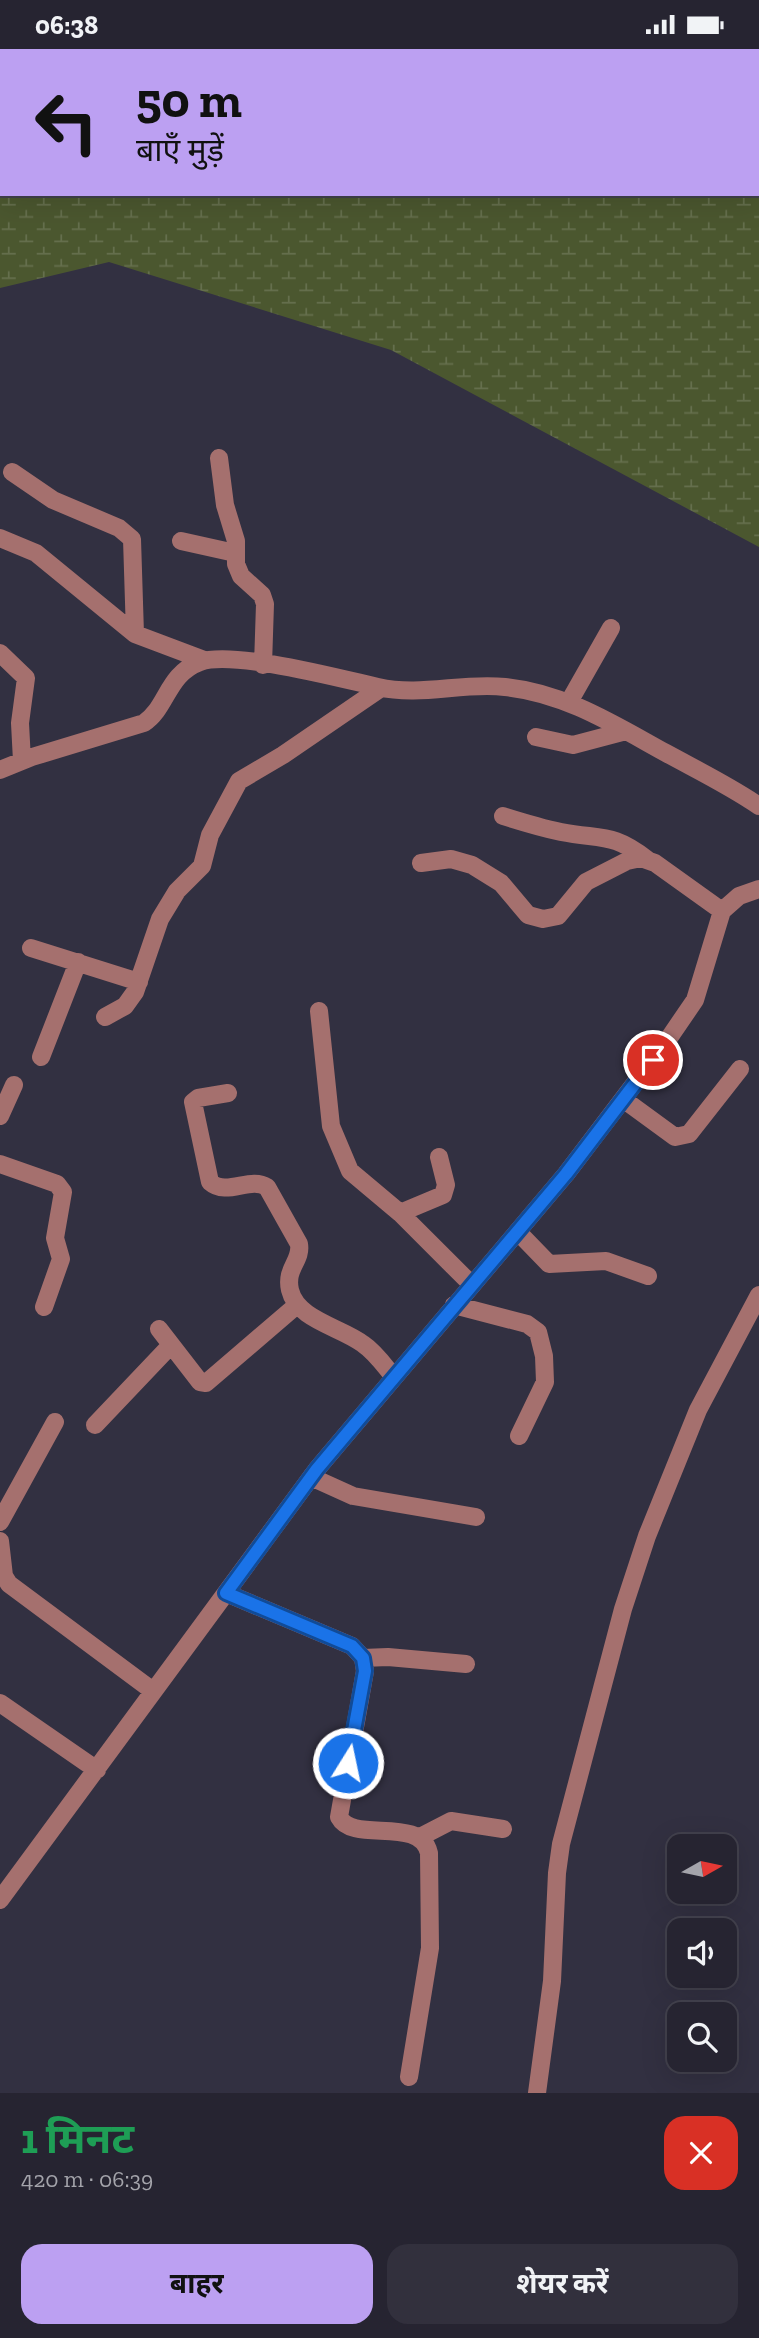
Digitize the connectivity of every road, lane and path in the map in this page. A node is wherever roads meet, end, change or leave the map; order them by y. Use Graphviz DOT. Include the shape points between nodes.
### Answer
graph roads {
  1 [pos="219,458"];
  2 [pos="12,472"];
  3 [pos="0,537"];
  4 [pos="181,541"];
  5 [pos="235,554"];
  6 [pos="611,628"];
  7 [pos="135,634"];
  8 [pos="0,653"];
  9 [pos="204,660"];
  10 [pos="263,665"];
  11 [pos="381,688"];
  12 [pos="569,702"];
  13 [pos="626,731"];
  14 [pos="536,737"];
  15 [pos="22,761"];
  16 [pos="0,771"];
  17 [pos="759,806"];
  18 [pos="503,816"];
  19 [pos="648,860"];
  20 [pos="421,863"];
  21 [pos="759,889"];
  22 [pos="722,911"];
  23 [pos="31,948"];
  24 [pos="78,962"];
  25 [pos="139,982"];
  26 [pos="319,1011"];
  27 [pos="105,1017"];
  28 [pos="41,1057"];
  29 [pos="740,1069"];
  30 [pos="14,1085"];
  31 [pos="228,1093"];
  32 [pos="623,1098"];
  33 [pos="0,1116"];
  34 [pos="439,1157"];
  35 [pos="0,1164"];
  36 [pos="400,1213"];
  37 [pos="518,1231"];
  38 [pos="648,1276"];
  39 [pos="472,1285"];
  40 [pos="759,1295"];
  41 [pos="297,1305"];
  42 [pos="454,1305"];
  43 [pos="44,1307"];
  44 [pos="159,1329"];
  45 [pos="171,1345"];
  46 [pos="393,1376"];
  47 [pos="55,1422"];
  48 [pos="95,1425"];
  49 [pos="519,1436"];
  50 [pos="311,1477"];
  51 [pos="476,1517"];
  52 [pos="0,1522"];
  53 [pos="0,1541"];
  54 [pos="226,1593"];
  55 [pos="363,1658"];
  56 [pos="466,1664"];
  57 [pos="153,1692"];
  58 [pos="0,1703"];
  59 [pos="97,1770"];
  60 [pos="503,1829"];
  61 [pos="420,1837"];
  62 [pos="6,1882"];
  63 [pos="0,1900"];
  64 [pos="409,2077"];
  65 [pos="537,2093"];
  1 -- 5 [label="street"];
  2 -- 7 [label="street" via="54,500 119,528 132,539"];
  3 -- 7 [label="street" via="36,553"];
  4 -- 5 [label="street"];
  5 -- 10 [label="street" via="242,576 264,600"];
  6 -- 12 [label="street"];
  7 -- 9 [label="street"];
  8 -- 15 [label="street" via="26,678 20,723"];
  9 -- 10 [label="street"];
  9 -- 15 [label="street" via="171,684 144,723"];
  10 -- 11 [label="street" via="337,675"];
  11 -- 12 [label="street" via="425,691 478,684"];
  11 -- 25 [label="street" via="239,781 211,835 202,866 177,891 160,919"];
  12 -- 13 [label="street"];
  13 -- 14 [label="street" via="573,745"];
  13 -- 17 [label="street"];
  15 -- 16 [label="street"];
  18 -- 19 [label="street" via="561,832 608,837"];
  19 -- 20 [label="street" via="627,861 586,882 558,916 543,919 528,915 501,883 482,869 456,860"];
  19 -- 22 [label="street"];
  21 -- 22 [label="street" via="739,896"];
  22 -- 32 [label="street" via="695,1000"];
  23 -- 24 [label="street"];
  24 -- 25 [label="street"];
  24 -- 28 [label="street"];
  25 -- 27 [label="street" via="125,1006"];
  26 -- 36 [label="street" via="326,1099 340,1151 361,1182"];
  29 -- 32 [label="street" via="682,1138"];
  30 -- 33 [label="street"];
  31 -- 41 [label="street" via="193,1102 207,1176 218,1188 267,1187 299,1244 300,1253 288,1276"];
  32 -- 37 [label="street"];
  34 -- 36 [label="street" via="446,1185 443,1195"];
  35 -- 43 [label="street" via="57,1184 63,1192 55,1238 61,1259"];
  36 -- 39 [label="street"];
  37 -- 38 [label="street" via="549,1263 607,1261"];
  37 -- 39 [label="street"];
  39 -- 42 [label="street"];
  40 -- 65 [label="street" via="677,1456 623,1609 561,1844 552,1981"];
  41 -- 45 [label="street" via="209,1383 200,1382"];
  41 -- 46 [label="street" via="366,1346"];
  42 -- 46 [label="street"];
  42 -- 49 [label="street" via="527,1324 538,1332 545,1382"];
  44 -- 45 [label="street"];
  45 -- 48 [label="street"];
  46 -- 50 [label="street"];
  47 -- 52 [label="street"];
  50 -- 51 [label="street" via="353,1496"];
  50 -- 54 [label="street"];
  53 -- 57 [label="street" via="9,1584"];
  54 -- 55 [label="street" via="352,1646"];
  54 -- 57 [label="street"];
  55 -- 56 [label="street"];
  55 -- 61 [label="street" via="365,1671 339,1817 349,1825"];
  57 -- 59 [label="street"];
  58 -- 59 [label="street"];
  59 -- 62 [label="street"];
  60 -- 61 [label="street" via="451,1821"];
  61 -- 64 [label="street" via="429,1853 431,1933"];
  62 -- 63 [label="street"];
}
